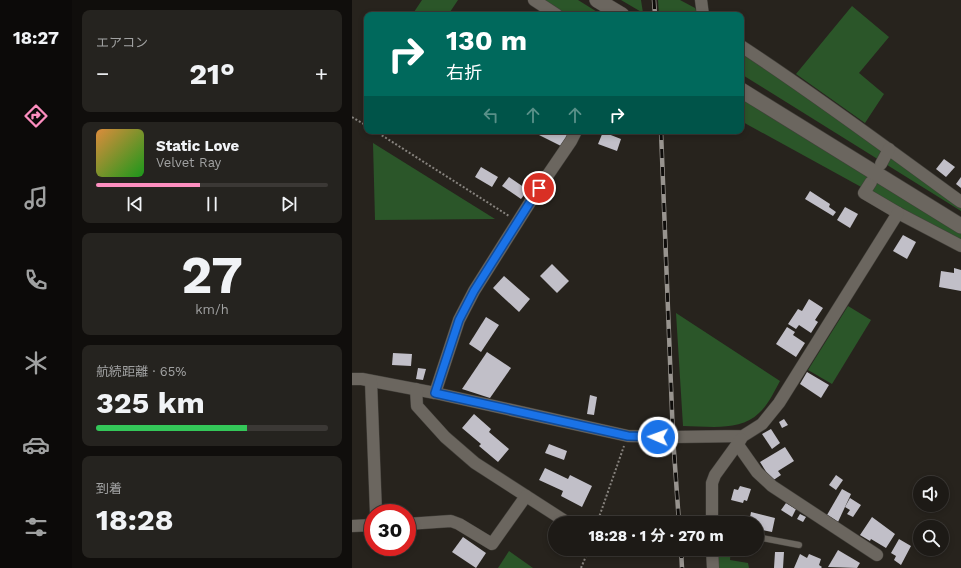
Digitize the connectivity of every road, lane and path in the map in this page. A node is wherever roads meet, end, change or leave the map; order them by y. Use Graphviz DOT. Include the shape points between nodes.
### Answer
graph roads {
  1 [pos="534,0"];
  2 [pos="597,0"];
  3 [pos="701,0"];
  4 [pos="552,12"];
  5 [pos="618,12"];
  6 [pos="703,12"];
  7 [pos="744,48"];
  8 [pos="744,92"];
  9 [pos="352,117"];
  10 [pos="364,124"];
  11 [pos="379,134"];
  12 [pos="575,134"];
  13 [pos="890,149"];
  14 [pos="881,164"];
  15 [pos="871,182"];
  16 [pos="961,202"];
  17 [pos="898,213"];
  18 [pos="519,222"];
  19 [pos="961,226"];
  20 [pos="961,246"];
  21 [pos="352,379"];
  22 [pos="371,381"];
  23 [pos="416,389"];
  24 [pos="435,393"];
  25 [pos="628,436"];
  26 [pos="741,440"];
  27 [pos="526,496"];
  28 [pos="376,504"];
  29 [pos="557,516"];
  30 [pos="599,516"];
  31 [pos="712,516"];
  32 [pos="416,524"];
  33 [pos="364,525"];
  34 [pos="352,526"];
  35 [pos="764,538"];
  36 [pos="799,545"];
  37 [pos="877,555"];
  38 [pos="586,556"];
  39 [pos="712,556"];
  40 [pos="581,568"];
  41 [pos="712,568"];
  1 -- 4 [label="street"];
  2 -- 5 [label="street"];
  3 -- 6 [label="street"];
  7 -- 13 [label="street"];
  8 -- 19 [label="street"];
  9 -- 10 [label="path"];
  11 -- 18 [label="path"];
  12 -- 18 [label="street"];
  13 -- 14 [label="street"];
  13 -- 16 [label="street"];
  15 -- 17 [label="street" via="864,193"];
  17 -- 20 [label="street"];
  17 -- 26 [label="street" via="779,402 762,424"];
  18 -- 24 [label="street" via="474,291 459,320"];
  21 -- 22 [label="street"];
  22 -- 23 [label="street"];
  22 -- 28 [label="street"];
  23 -- 24 [label="street"];
  23 -- 27 [label="street" via="417,406 445,437 475,463"];
  24 -- 25 [label="street"];
  25 -- 26 [label="street"];
  25 -- 30 [label="path"];
  26 -- 31 [label="street" via="715,474 712,483"];
  26 -- 37 [label="street" via="757,472 772,486"];
  27 -- 29 [label="street"];
  27 -- 32 [label="street" via="492,544 459,524"];
  33 -- 34 [label="street"];
  35 -- 36 [label="lane"];
  38 -- 40 [label="path"];
  39 -- 41 [label="street"];
}
